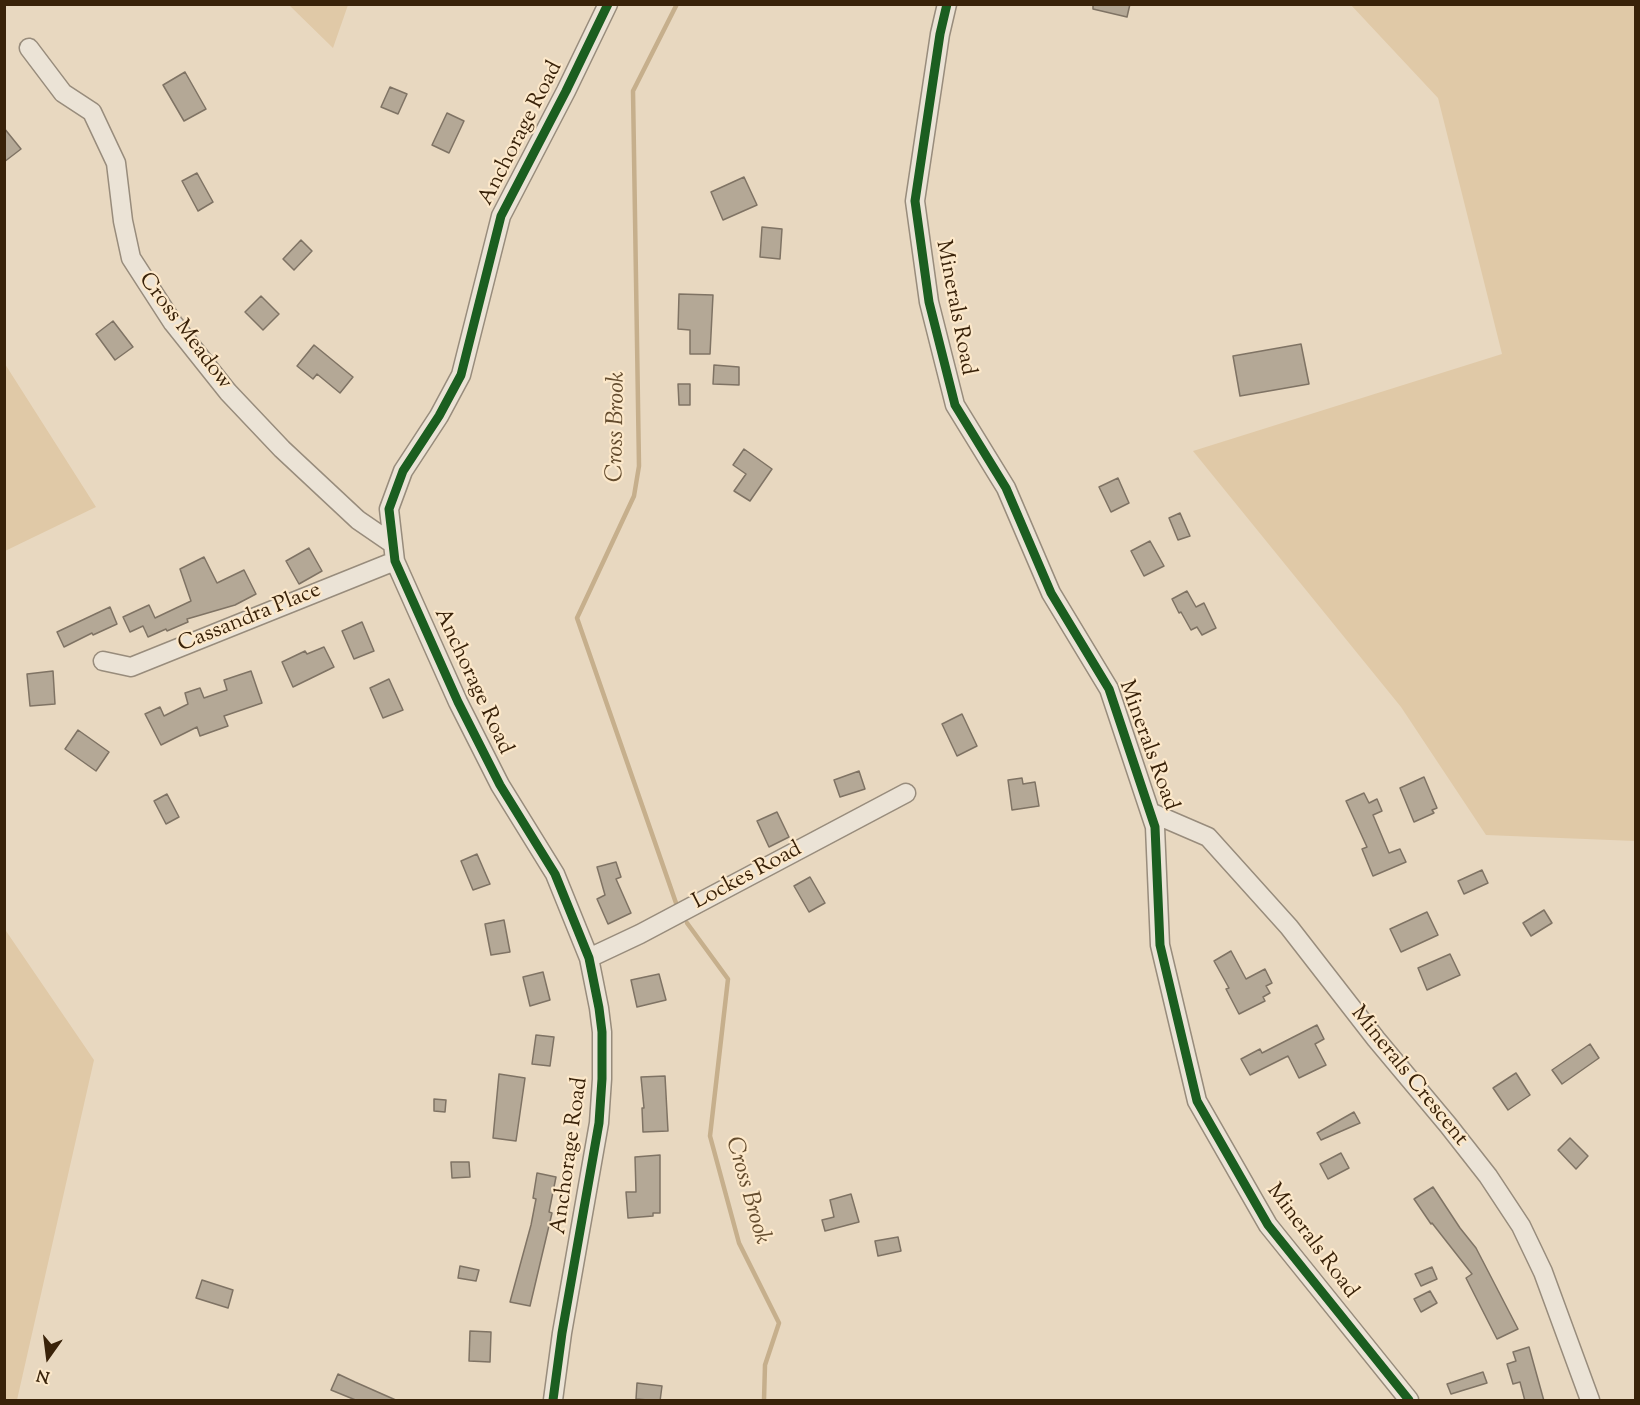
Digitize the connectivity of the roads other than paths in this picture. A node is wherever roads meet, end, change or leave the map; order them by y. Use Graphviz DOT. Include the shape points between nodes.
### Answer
graph roads {
  1 [pos="608,4"];
  2 [pos="947,4"];
  3 [pos="29,48"];
  4 [pos="394,552"];
  5 [pos="103,661"];
  6 [pos="906,793"];
  7 [pos="1150,812"];
  8 [pos="589,958"];
  9 [pos="553,1401"];
  10 [pos="1409,1401"];
  11 [pos="1590,1401"];
  1 -- 4 [label="street, Anchorage Road" via="501,216 461,375 403,471 389,509"];
  2 -- 7 [label="street, Minerals Road" via="915,201 929,302 955,405 1006,488 1051,593 1109,689"];
  3 -- 4 [label="street, Cross Meadow" via="63,93 92,112 116,163 130,258 173,323 228,392 282,449"];
  4 -- 5 [label="street, Cassandra Place" via="131,667"];
  4 -- 8 [label="street, Anchorage Road" via="458,702 495,775 555,874"];
  6 -- 8 [label="street, Lockes Road"];
  7 -- 10 [label="street, Minerals Road" via="1155,826 1160,945 1197,1101 1268,1225"];
  7 -- 11 [label="street, Minerals Crescent" via="1208,837 1289,927 1488,1176 1521,1226 1543,1272"];
  8 -- 9 [label="street, Anchorage Road" via="602,1032 602,1090"];
}
